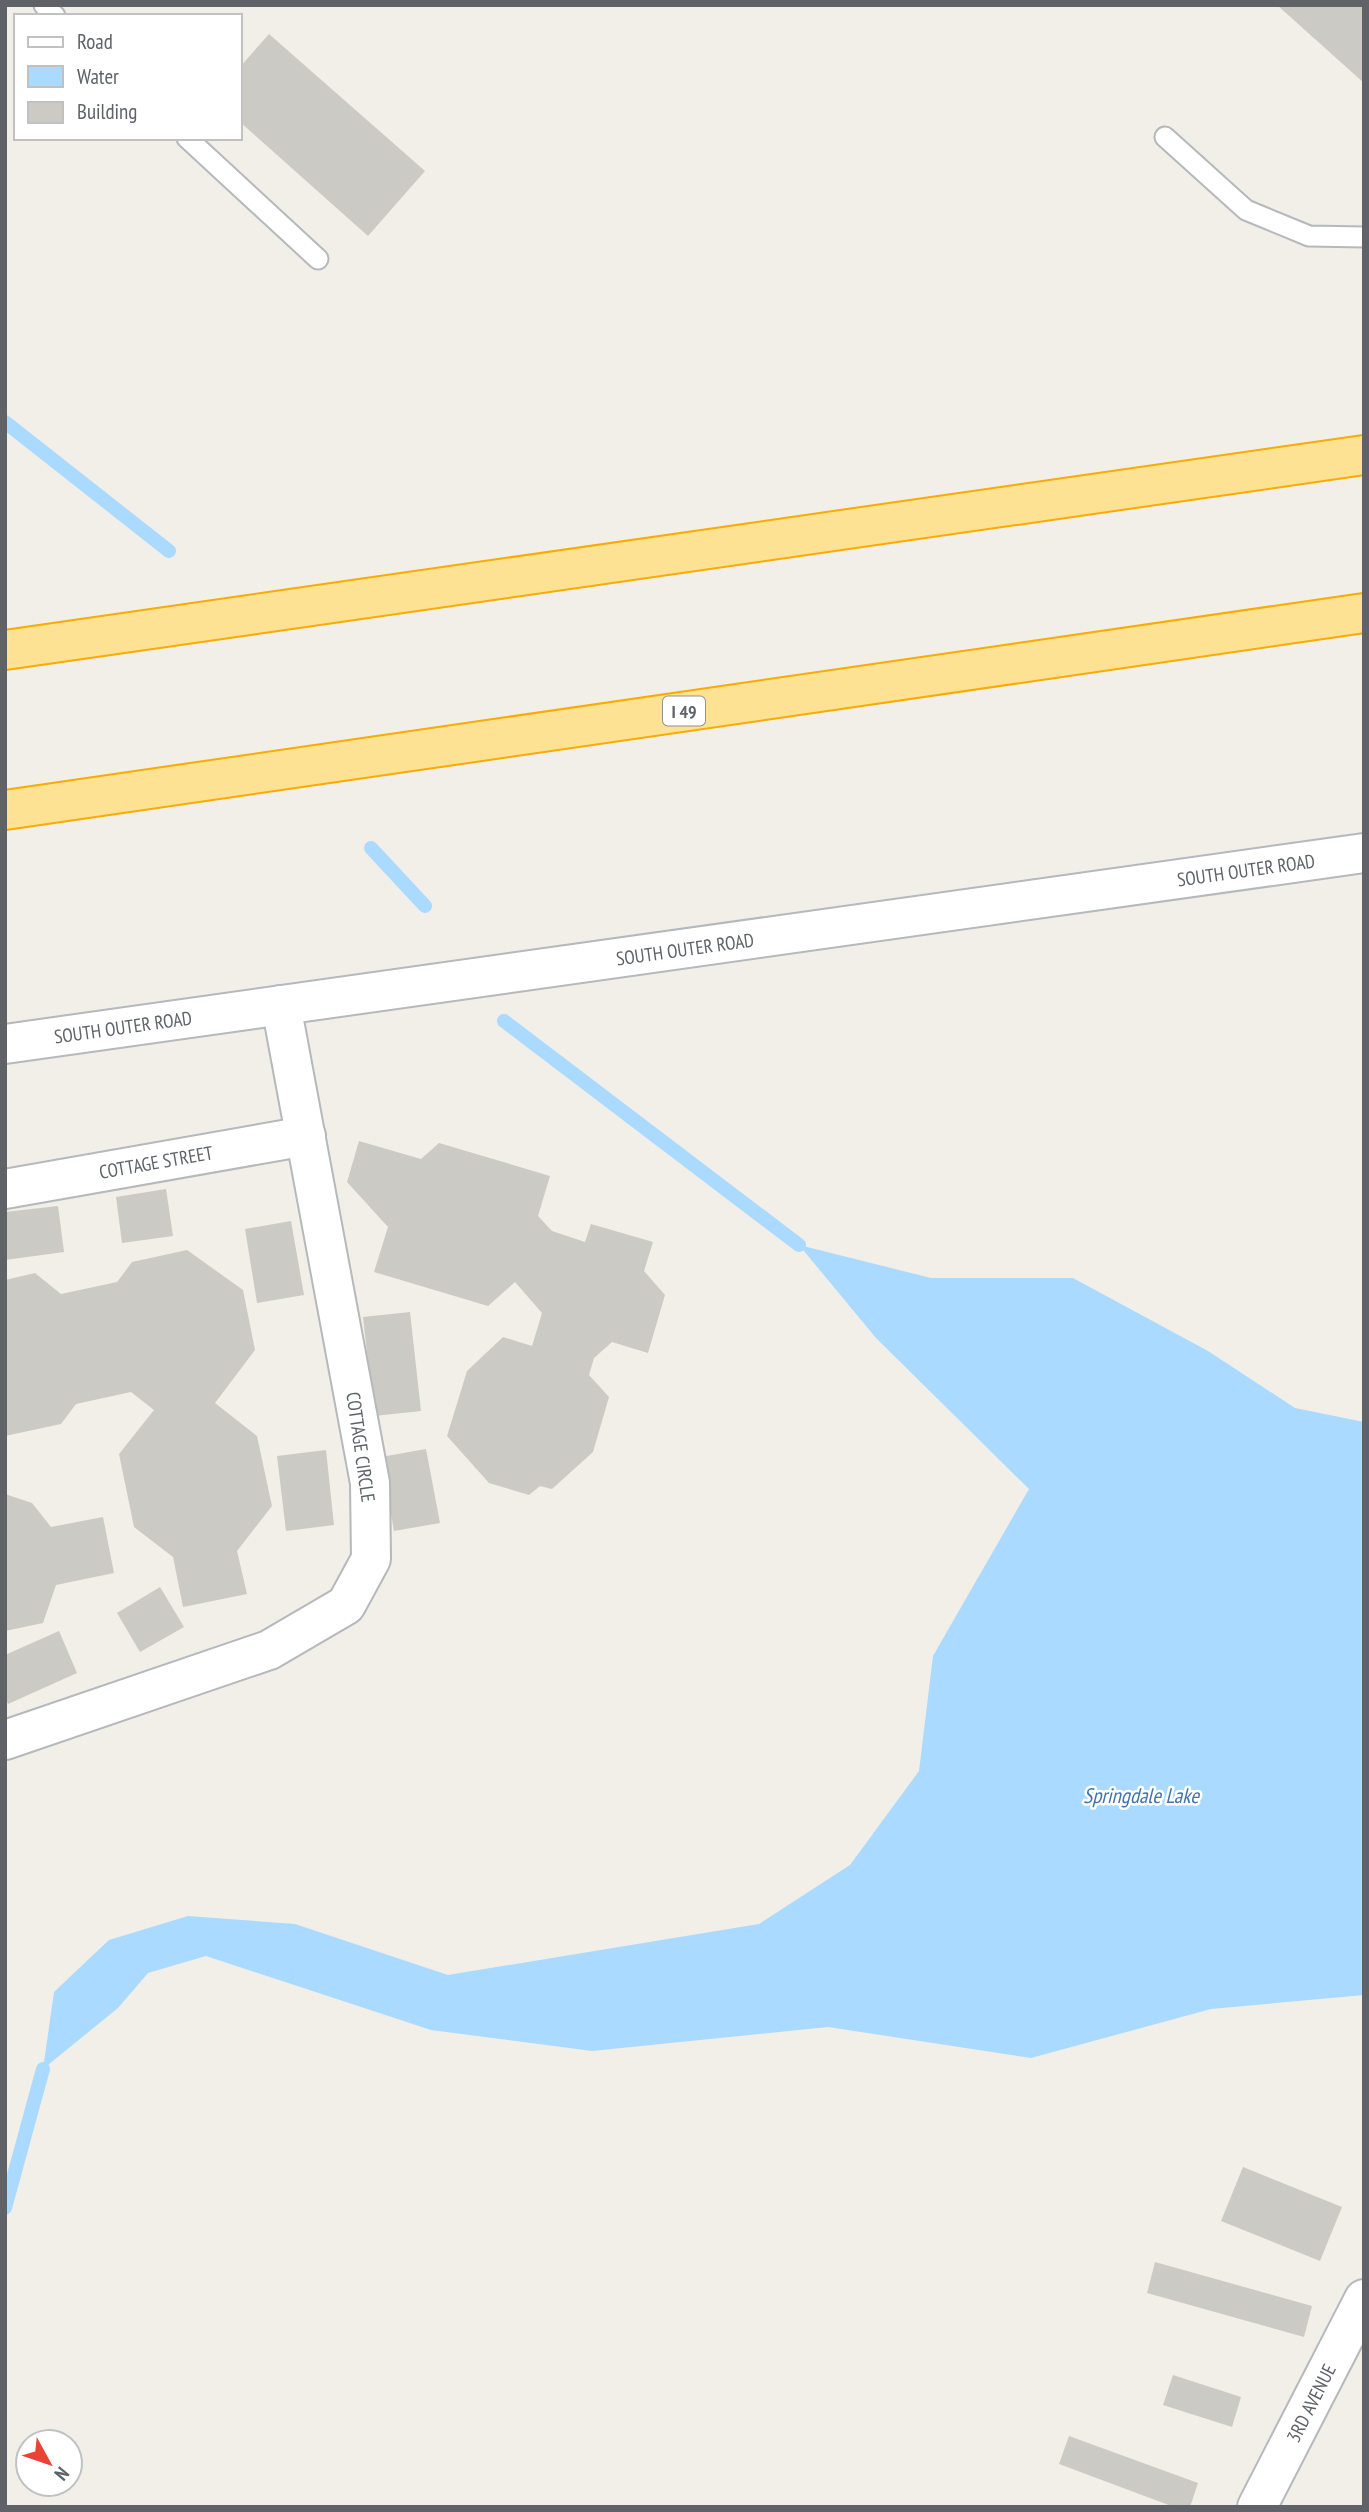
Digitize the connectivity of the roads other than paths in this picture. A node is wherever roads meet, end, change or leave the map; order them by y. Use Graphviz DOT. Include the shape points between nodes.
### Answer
graph roads {
  1 [pos="1165,137"];
  2 [pos="189,140"];
  3 [pos="1364,237"];
  4 [pos="318,259"];
  5 [pos="1364,455"];
  6 [pos="1364,613"];
  7 [pos="5,650"];
  8 [pos="5,810"];
  9 [pos="1364,853"];
  10 [pos="281,1005"];
  11 [pos="5,1044"];
  12 [pos="306,1136"];
  13 [pos="5,1188"];
  14 [pos="5,1740"];
  15 [pos="1364,2299"];
  16 [pos="1258,2507"];
  1 -- 3 [label="lane" via="1246,210 1309,236"];
  2 -- 4 [label="lane"];
  5 -- 7 [label="highway"];
  6 -- 8 [label="highway, I 49"];
  9 -- 10 [label="street, SOUTH OUTER ROAD"];
  10 -- 11 [label="street, SOUTH OUTER ROAD"];
  10 -- 12 [label="street, COTTAGE CIRCLE"];
  12 -- 13 [label="street, COTTAGE STREET"];
  12 -- 14 [label="street, COTTAGE CIRCLE" via="370,1483 371,1559 346,1605 269,1650"];
  15 -- 16 [label="street, 3RD AVENUE"];
}
